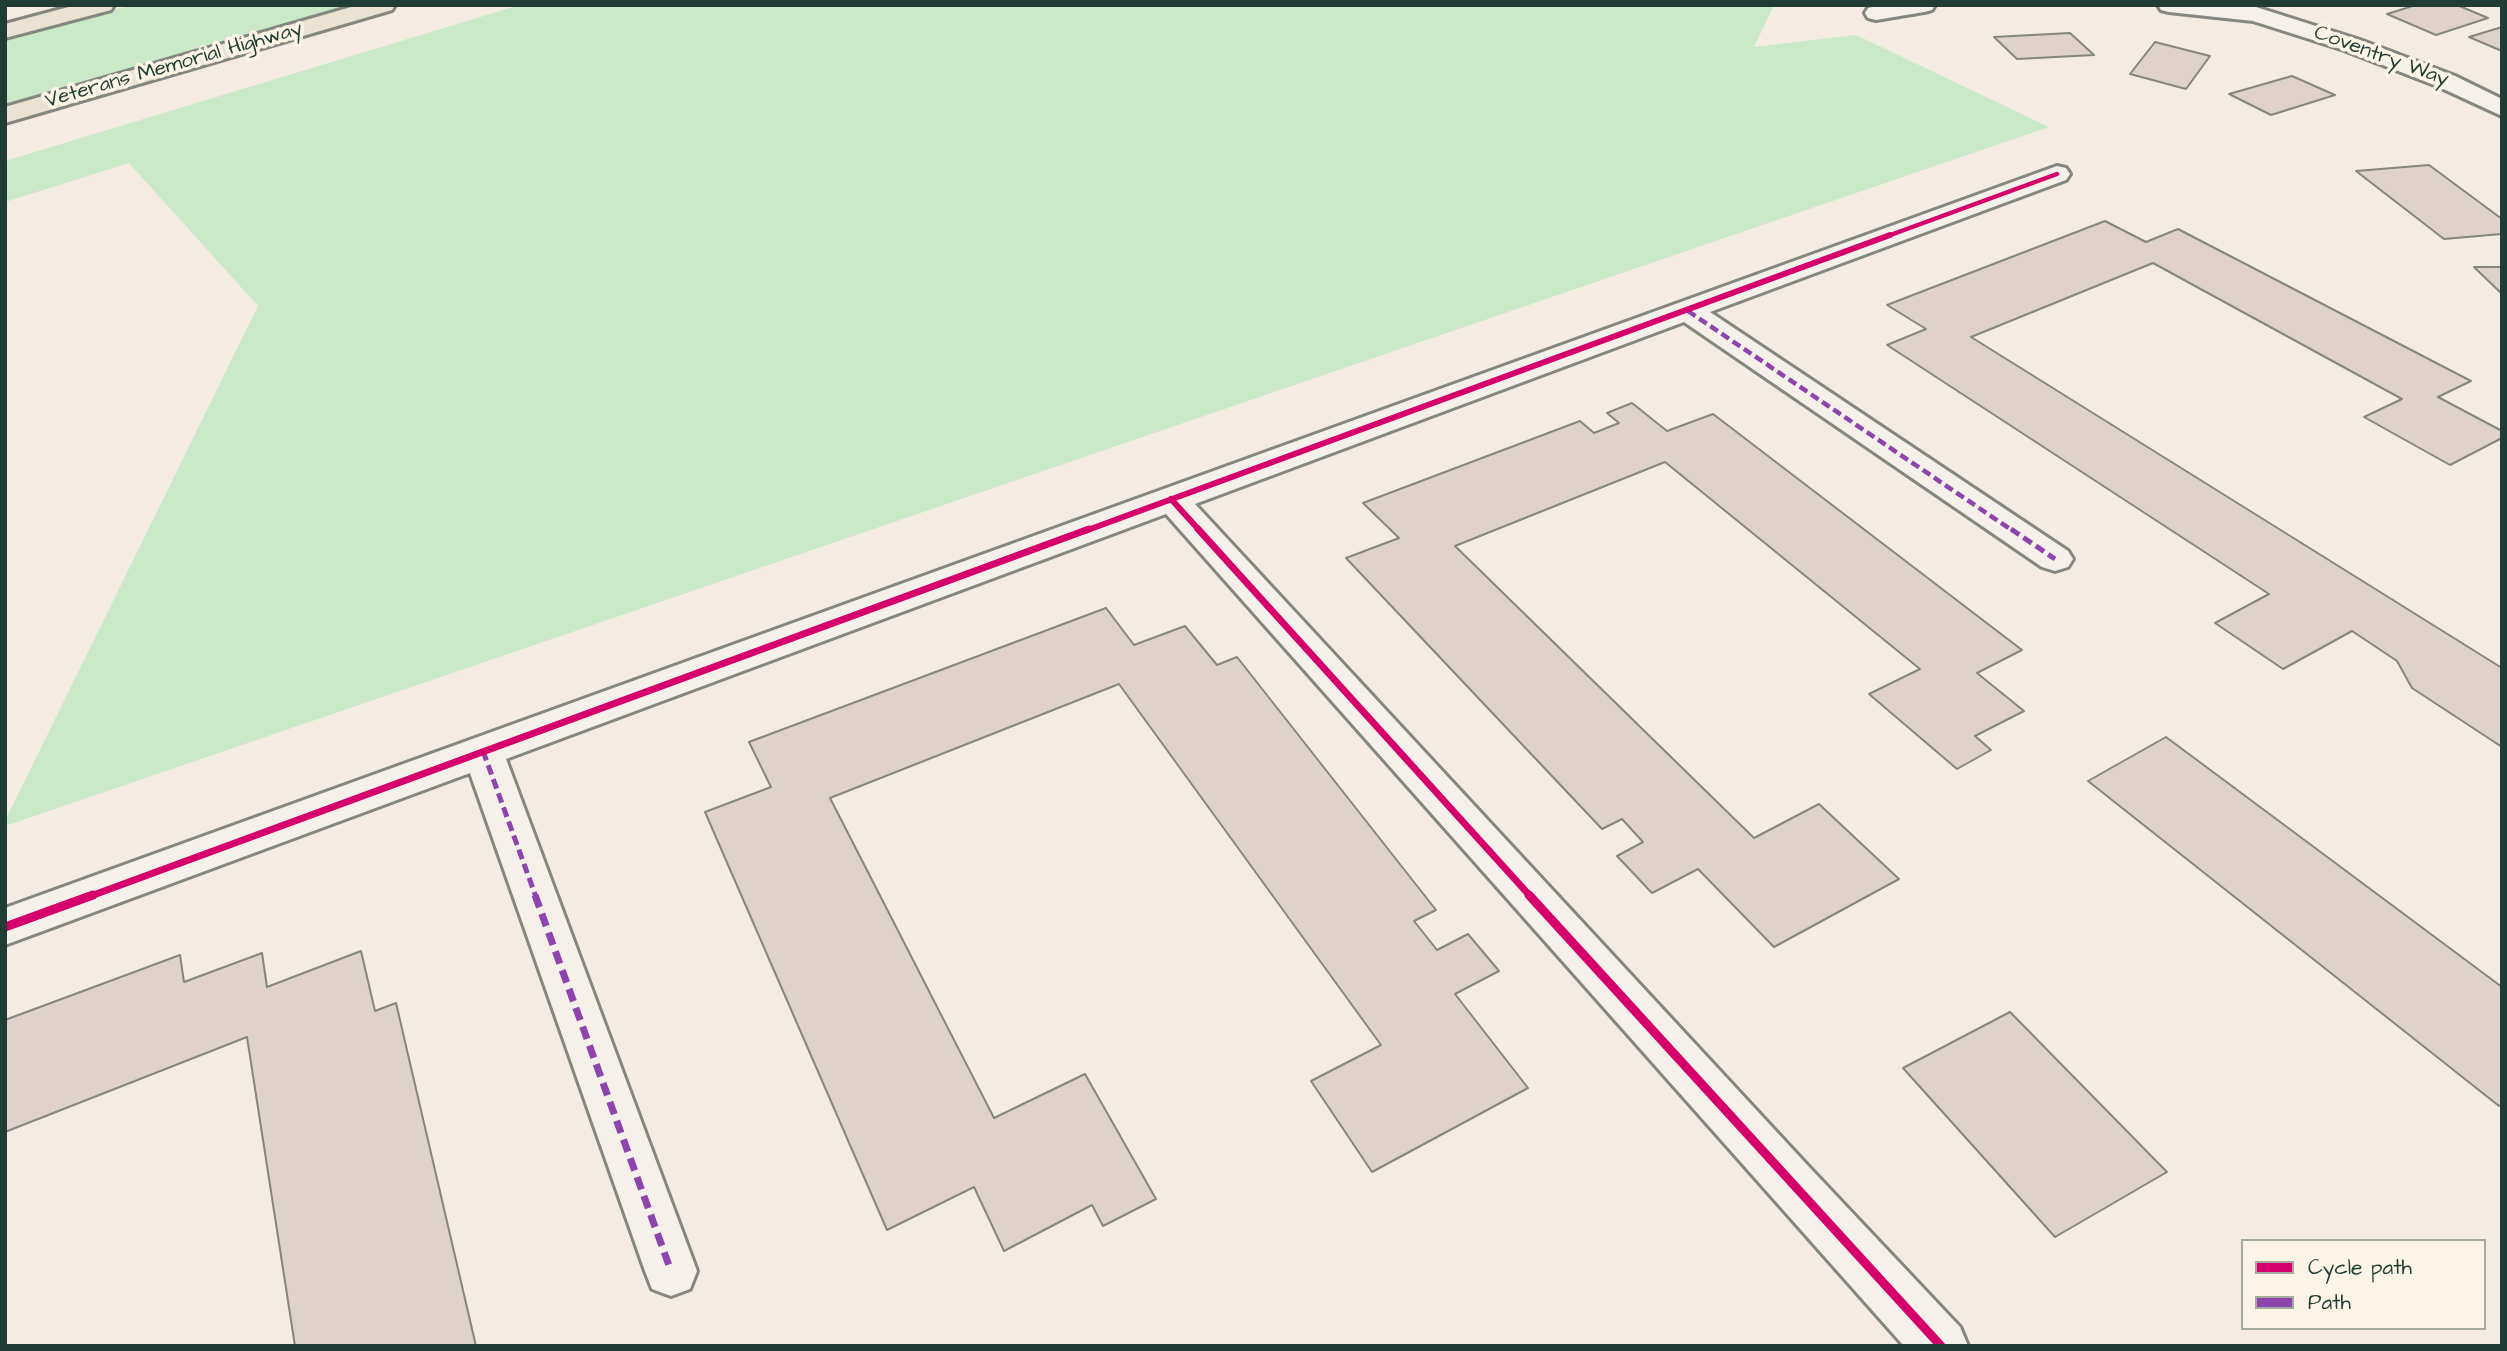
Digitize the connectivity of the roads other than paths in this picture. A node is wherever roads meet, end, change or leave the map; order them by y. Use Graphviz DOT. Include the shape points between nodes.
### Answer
graph roads {
  1 [pos="103,5"];
  2 [pos="384,5"];
  3 [pos="1924,5"];
  4 [pos="2169,5"];
  5 [pos="2255,9"];
  6 [pos="1876,12"];
  7 [pos="5,31"];
  8 [pos="2502,109"];
  9 [pos="5,115"];
  10 [pos="2057,174"];
  11 [pos="1688,311"];
  12 [pos="1171,499"];
  13 [pos="2055,559"];
  14 [pos="483,751"];
  15 [pos="5,927"];
  16 [pos="671,1271"];
  17 [pos="1941,1346"];
  1 -- 7 [label="highway"];
  2 -- 9 [label="highway, Veterans Memorial Highway"];
  3 -- 6 [label="street"];
  4 -- 5 [label="street, Coventry Way"];
  5 -- 8 [label="street, Coventry Way" via="2446,80"];
  10 -- 11 [label="street"];
  11 -- 12 [label="street"];
  11 -- 13 [label="street"];
  12 -- 14 [label="street"];
  12 -- 17 [label="street"];
  14 -- 15 [label="street"];
  14 -- 16 [label="street"];
}
